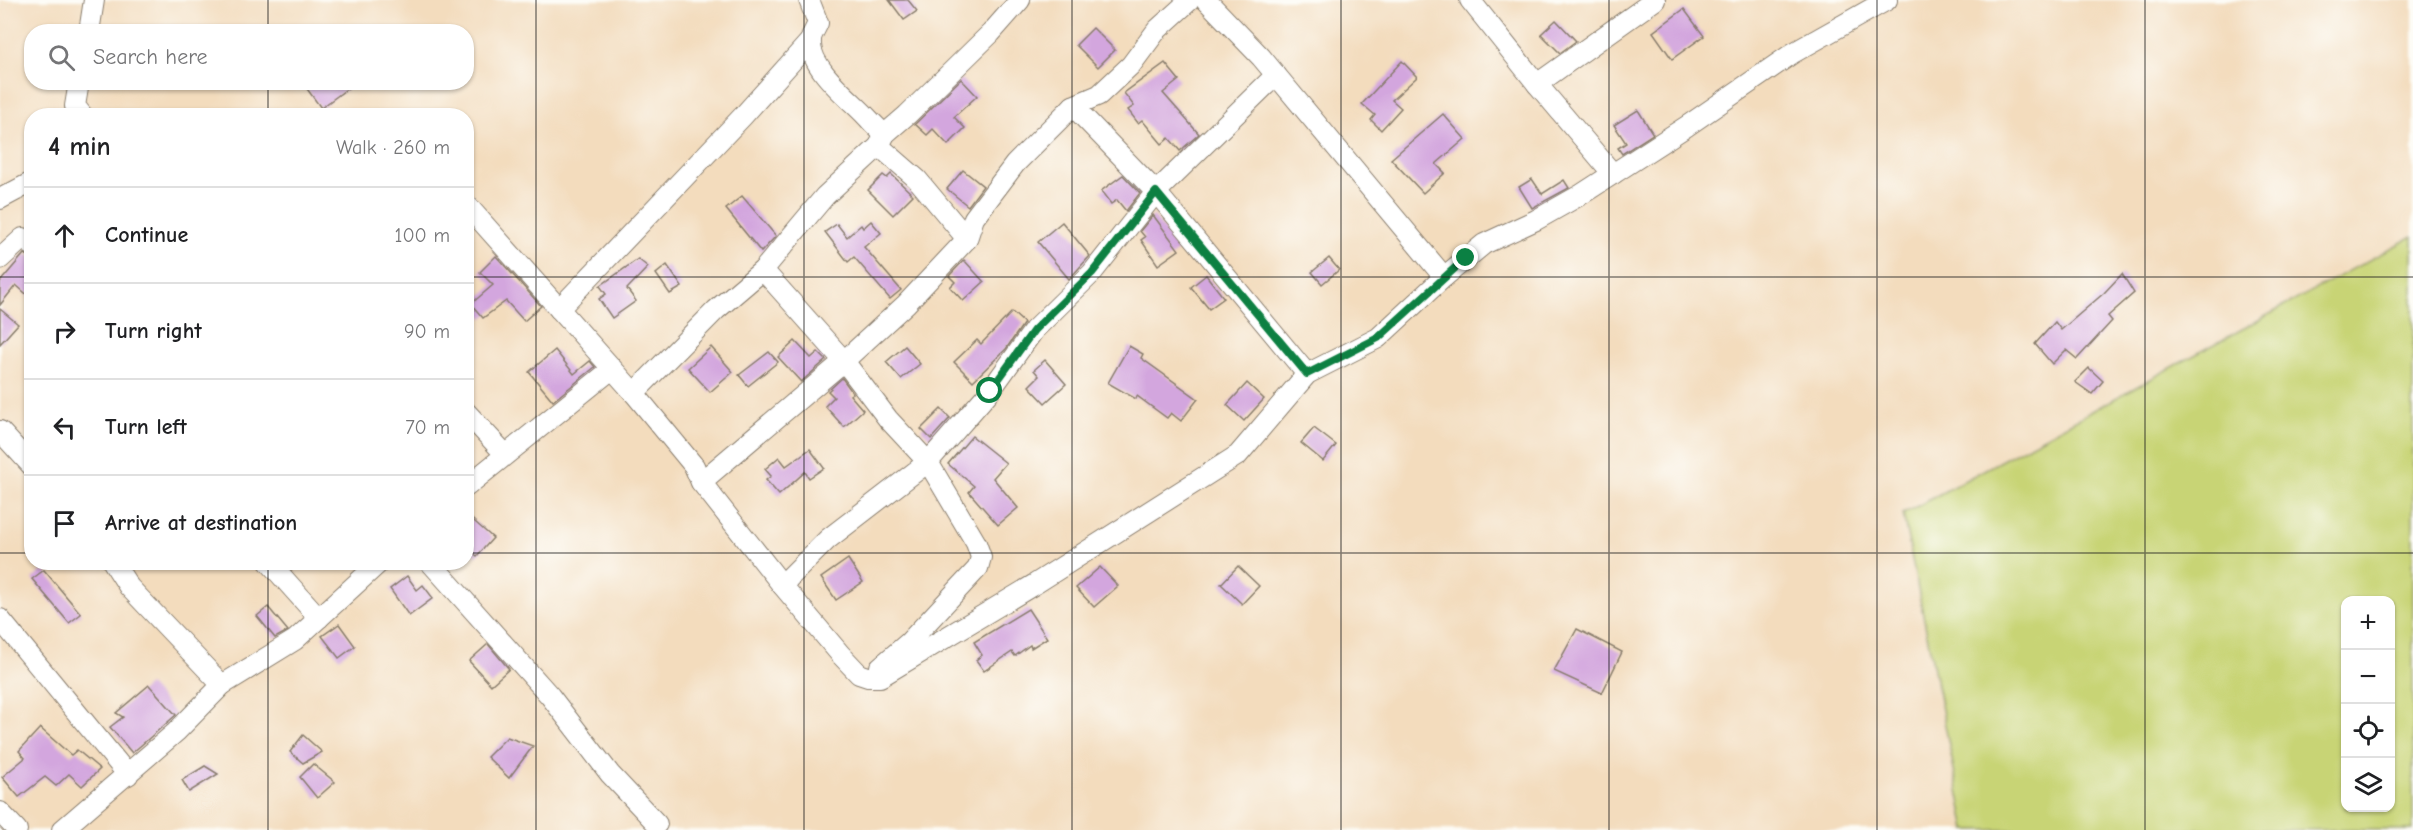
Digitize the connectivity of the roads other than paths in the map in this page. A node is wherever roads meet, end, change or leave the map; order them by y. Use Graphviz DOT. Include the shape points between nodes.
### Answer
graph roads {
  1 [pos="94,0"];
  2 [pos="809,0"];
  3 [pos="1020,0"];
  4 [pos="1190,0"];
  5 [pos="1206,0"];
  6 [pos="1470,0"];
  7 [pos="1655,0"];
  8 [pos="1887,0"];
  9 [pos="1000,9"];
  10 [pos="90,24"];
  11 [pos="811,40"];
  12 [pos="1276,75"];
  13 [pos="1537,84"];
  14 [pos="78,90"];
  15 [pos="1073,106"];
  16 [pos="77,108"];
  17 [pos="882,140"];
  18 [pos="1613,174"];
  19 [pos="24,186"];
  20 [pos="1156,192"];
  21 [pos="0,199"];
  22 [pos="474,213"];
  23 [pos="24,239"];
  24 [pos="967,239"];
  25 [pos="0,259"];
  26 [pos="763,270"];
  27 [pos="1444,277"];
  28 [pos="559,309"];
  29 [pos="844,361"];
  30 [pos="612,369"];
  31 [pos="1307,374"];
  32 [pos="634,393"];
  33 [pos="474,421"];
  34 [pos="0,431"];
  35 [pos="505,454"];
  36 [pos="24,457"];
  37 [pos="928,462"];
  38 [pos="474,480"];
  39 [pos="701,482"];
  40 [pos="117,570"];
  41 [pos="276,570"];
  42 [pos="371,570"];
  43 [pos="437,570"];
  44 [pos="782,585"];
  45 [pos="319,618"];
  46 [pos="0,619"];
  47 [pos="868,677"];
  48 [pos="222,685"];
  49 [pos="128,775"];
  50 [pos="0,812"];
  51 [pos="657,824"];
  52 [pos="17,830"];
  53 [pos="62,830"];
  1 -- 10 [label="street"];
  2 -- 11 [label="street" via="818,22"];
  3 -- 9 [label="street"];
  4 -- 15 [label="street" via="1157,30 1131,65 1099,95"];
  5 -- 12 [label="street"];
  6 -- 13 [label="street"];
  7 -- 13 [label="street"];
  8 -- 18 [label="street" via="1793,53"];
  9 -- 17 [label="street" via="991,33"];
  11 -- 17 [label="street" via="820,69 866,115"];
  11 -- 28 [label="street"];
  12 -- 20 [label="street"];
  12 -- 27 [label="street"];
  13 -- 18 [label="street"];
  14 -- 16 [label="street"];
  15 -- 20 [label="street"];
  15 -- 24 [label="street" via="995,188 974,218"];
  17 -- 24 [label="street"];
  17 -- 26 [label="street" via="825,196"];
  18 -- 27 [label="street" via="1536,220 1484,243"];
  19 -- 21 [label="street"];
  20 -- 31 [label="street"];
  20 -- 37 [label="street" via="1092,273 1034,330 990,391"];
  22 -- 28 [label="street"];
  23 -- 25 [label="street"];
  24 -- 29 [label="street" via="906,304"];
  26 -- 29 [label="street"];
  26 -- 32 [label="street" via="716,310"];
  27 -- 31 [label="street" via="1378,338"];
  28 -- 30 [label="street"];
  29 -- 37 [label="street" via="888,419"];
  29 -- 39 [label="street"];
  30 -- 32 [label="street"];
  30 -- 35 [label="street"];
  31 -- 47 [label="street" via="1238,455 932,647 880,676"];
  32 -- 39 [label="street" via="694,466"];
  33 -- 35 [label="street"];
  34 -- 36 [label="street"];
  35 -- 38 [label="street"];
  37 -- 44 [label="street" via="828,539"];
  37 -- 47 [label="street" via="976,543 981,557 978,568 909,642"];
  39 -- 44 [label="street"];
  40 -- 48 [label="street"];
  41 -- 45 [label="street"];
  42 -- 45 [label="street"];
  43 -- 51 [label="street"];
  44 -- 47 [label="street" via="859,674"];
  45 -- 48 [label="street" via="296,640"];
  46 -- 49 [label="street"];
  48 -- 49 [label="street"];
  49 -- 53 [label="street"];
  50 -- 52 [label="street"];
}
